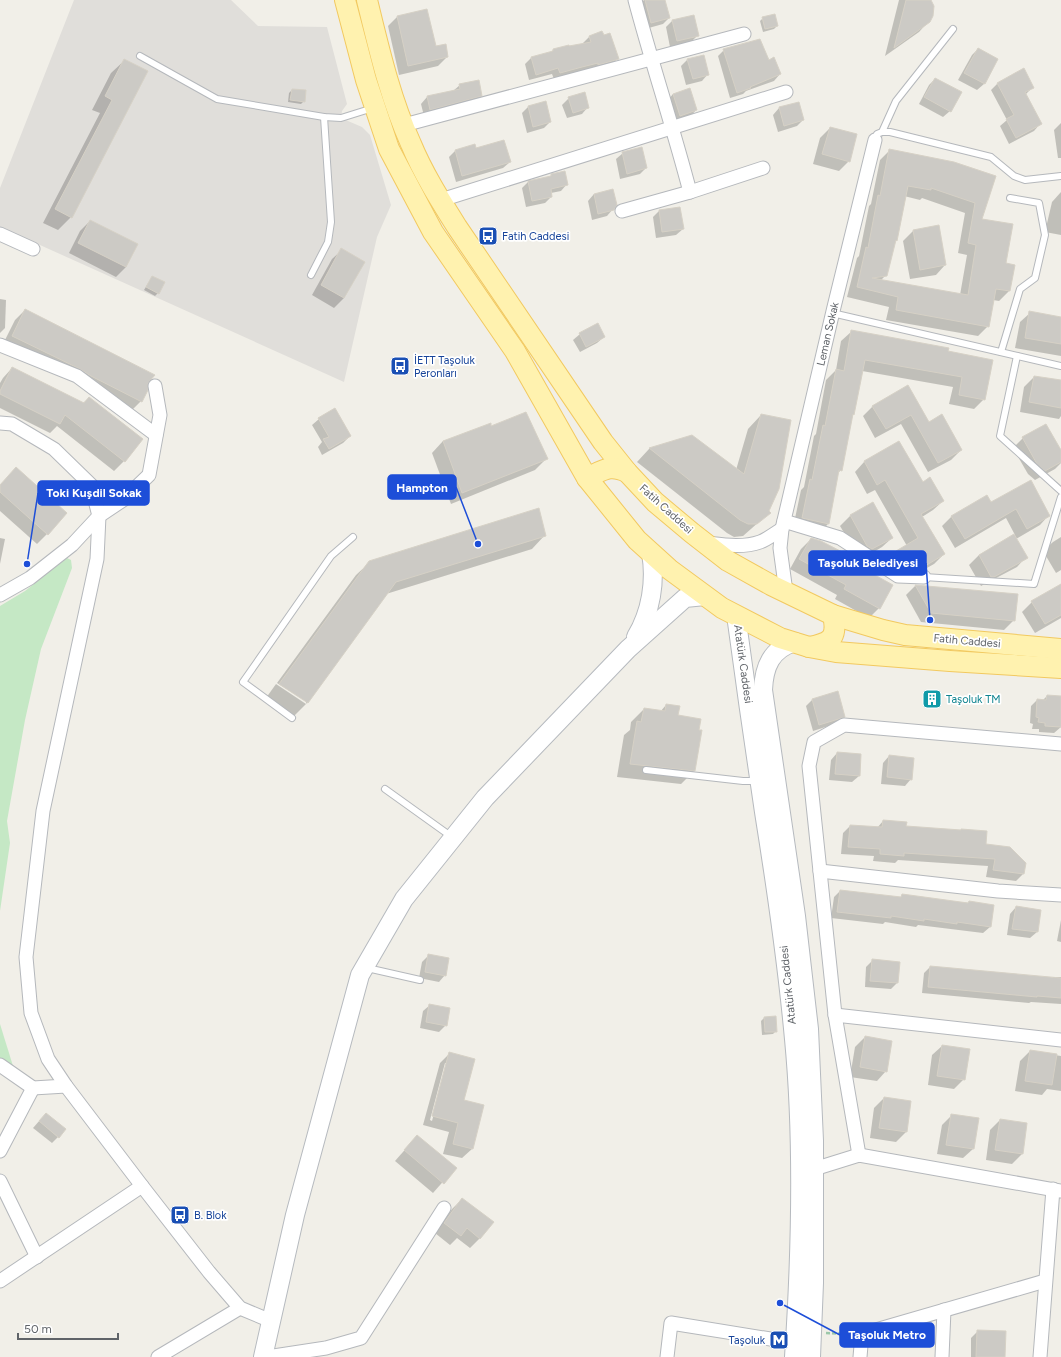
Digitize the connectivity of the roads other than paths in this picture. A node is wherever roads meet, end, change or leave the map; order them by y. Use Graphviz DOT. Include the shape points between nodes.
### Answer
graph roads {
  1 [pos="345,0"];
  2 [pos="635,0"];
  3 [pos="369,1"];
  4 [pos="953,29"];
  5 [pos="744,34"];
  6 [pos="140,56"];
  7 [pos="651,58"];
  8 [pos="786,92"];
  9 [pos="375,107"];
  10 [pos="324,117"];
  11 [pos="404,125"];
  12 [pos="673,128"];
  13 [pos="879,136"];
  14 [pos="763,168"];
  15 [pos="1061,176"];
  16 [pos="690,192"];
  17 [pos="1010,198"];
  18 [pos="441,200"];
  19 [pos="622,211"];
  20 [pos="0,234"];
  21 [pos="33,249"];
  22 [pos="311,275"];
  23 [pos="832,313"];
  24 [pos="0,345"];
  25 [pos="1001,352"];
  26 [pos="1017,356"];
  27 [pos="1061,366"];
  28 [pos="155,386"];
  29 [pos="0,423"];
  30 [pos="156,435"];
  31 [pos="627,472"];
  32 [pos="588,478"];
  33 [pos="1061,492"];
  34 [pos="1061,496"];
  35 [pos="99,516"];
  36 [pos="783,525"];
  37 [pos="353,537"];
  38 [pos="705,543"];
  39 [pos="651,553"];
  40 [pos="924,577"];
  41 [pos="786,592"];
  42 [pos="0,595"];
  43 [pos="705,596"];
  44 [pos="736,615"];
  45 [pos="833,615"];
  46 [pos="802,645"];
  47 [pos="628,649"];
  48 [pos="1061,649"];
  49 [pos="1061,668"];
  50 [pos="292,718"];
  51 [pos="1061,744"];
  52 [pos="646,770"];
  53 [pos="760,780"];
  54 [pos="385,789"];
  55 [pos="453,838"];
  56 [pos="820,871"];
  57 [pos="1061,895"];
  58 [pos="365,967"];
  59 [pos="420,980"];
  60 [pos="835,1015"];
  61 [pos="1061,1040"];
  62 [pos="0,1065"];
  63 [pos="66,1086"];
  64 [pos="33,1088"];
  65 [pos="0,1151"];
  66 [pos="859,1155"];
  67 [pos="807,1169"];
  68 [pos="0,1181"];
  69 [pos="142,1186"];
  70 [pos="1057,1190"];
  71 [pos="444,1208"];
  72 [pos="37,1257"];
  73 [pos="0,1281"];
  74 [pos="1045,1281"];
  75 [pos="240,1308"];
  76 [pos="944,1310"];
  77 [pos="271,1320"];
  78 [pos="794,1350"];
  79 [pos="158,1357"];
  80 [pos="263,1357"];
  81 [pos="267,1357"];
  82 [pos="668,1357"];
  83 [pos="811,1357"];
  84 [pos="860,1357"];
  85 [pos="942,1357"];
  86 [pos="1040,1357"];
  1 -- 9 [label="main road"];
  2 -- 7 [label="street"];
  3 -- 11 [label="main road, Fatih Caddesi" via="387,79"];
  4 -- 13 [label="lane" via="896,101"];
  5 -- 7 [label="street"];
  6 -- 10 [label="lane" via="217,99"];
  7 -- 11 [label="street"];
  7 -- 12 [label="street"];
  8 -- 12 [label="street"];
  9 -- 10 [label="lane" via="341,118"];
  9 -- 32 [label="main road, Fatih Caddesi" via="389,149 433,232 515,351"];
  10 -- 22 [label="lane" via="331,222 328,242"];
  11 -- 18 [label="main road, Fatih Caddesi" via="411,144"];
  12 -- 16 [label="street"];
  12 -- 18 [label="street"];
  13 -- 15 [label="lane" via="890,132 991,156 1014,176 1025,180"];
  13 -- 23 [label="street, Leman Sokak"];
  14 -- 16 [label="street"];
  16 -- 19 [label="street"];
  17 -- 25 [label="lane" via="1039,204 1045,235 1035,278 1020,289"];
  18 -- 31 [label="main road, Fatih Caddesi" via="461,234 603,442"];
  20 -- 21 [label="street"];
  23 -- 25 [label="lane"];
  23 -- 36 [label="street, Leman Sokak"];
  24 -- 30 [label="street" via="77,376"];
  25 -- 26 [label="lane"];
  26 -- 27 [label="lane"];
  26 -- 33 [label="lane" via="1000,436"];
  28 -- 30 [label="street" via="160,415"];
  29 -- 35 [label="street" via="12,424 54,449 91,485"];
  30 -- 35 [label="street" via="150,475 123,500"];
  31 -- 32 [label="main road" via="616,467"];
  31 -- 38 [label="main road, Fatih Caddesi" via="655,502"];
  32 -- 39 [label="main road, Fatih Caddesi" via="637,540"];
  34 -- 40 [label="lane" via="1034,584"];
  35 -- 42 [label="street" via="72,545 30,578"];
  35 -- 63 [label="street" via="96,559 43,811 26,958 31,1013 48,1059"];
  36 -- 38 [label="street" via="761,542 749,545"];
  36 -- 40 [label="street" via="840,538 898,576"];
  36 -- 41 [label="street, Leman Sokak" via="780,548"];
  37 -- 50 [label="lane" via="331,556 243,682"];
  38 -- 41 [label="main road, Fatih Caddesi" via="728,561"];
  39 -- 43 [label="main road, Fatih Caddesi"];
  39 -- 47 [label="main road" via="654,578 647,614"];
  41 -- 45 [label="main road, Fatih Caddesi"];
  43 -- 44 [label="main road, Fatih Caddesi"];
  43 -- 47 [label="main road" via="685,598"];
  44 -- 46 [label="main road, Fatih Caddesi" via="780,638"];
  44 -- 53 [label="main road, Atatürk Caddesi"];
  45 -- 46 [label="main road" via="835,630 832,638 825,644"];
  45 -- 48 [label="main road, Fatih Caddesi" via="905,635"];
  46 -- 49 [label="main road, Fatih Caddesi" via="836,652"];
  46 -- 67 [label="main road, Atatürk Caddesi" via="785,645 773,655 764,679 764,690 804,981 812,1085"];
  47 -- 55 [label="main road" via="485,798"];
  51 -- 56 [label="street" via="844,725 814,742 809,766"];
  52 -- 53 [label="lane" via="743,781"];
  53 -- 67 [label="main road, Atatürk Caddesi" via="788,973 799,1112"];
  54 -- 55 [label="lane"];
  55 -- 58 [label="main road" via="404,899"];
  56 -- 57 [label="street" via="998,891"];
  56 -- 60 [label="street"];
  58 -- 59 [label="lane"];
  58 -- 77 [label="main road" via="360,975 295,1215"];
  60 -- 61 [label="street"];
  60 -- 66 [label="street"];
  62 -- 64 [label="street"];
  63 -- 64 [label="street"];
  63 -- 69 [label="street"];
  64 -- 65 [label="street"];
  66 -- 67 [label="street"];
  66 -- 70 [label="street"];
  67 -- 78 [label="main road, Atatürk Caddesi"];
  67 -- 83 [label="main road, Atatürk Caddesi"];
  68 -- 72 [label="street"];
  69 -- 72 [label="street"];
  69 -- 75 [label="street"];
  70 -- 74 [label="street"];
  71 -- 81 [label="street" via="361,1338 326,1348"];
  72 -- 73 [label="street"];
  74 -- 76 [label="street"];
  74 -- 86 [label="street"];
  75 -- 77 [label="street"];
  75 -- 79 [label="street"];
  76 -- 84 [label="street" via="862,1334"];
  76 -- 85 [label="street"];
  77 -- 80 [label="main road"];
  78 -- 82 [label="street" via="671,1323"];
}
